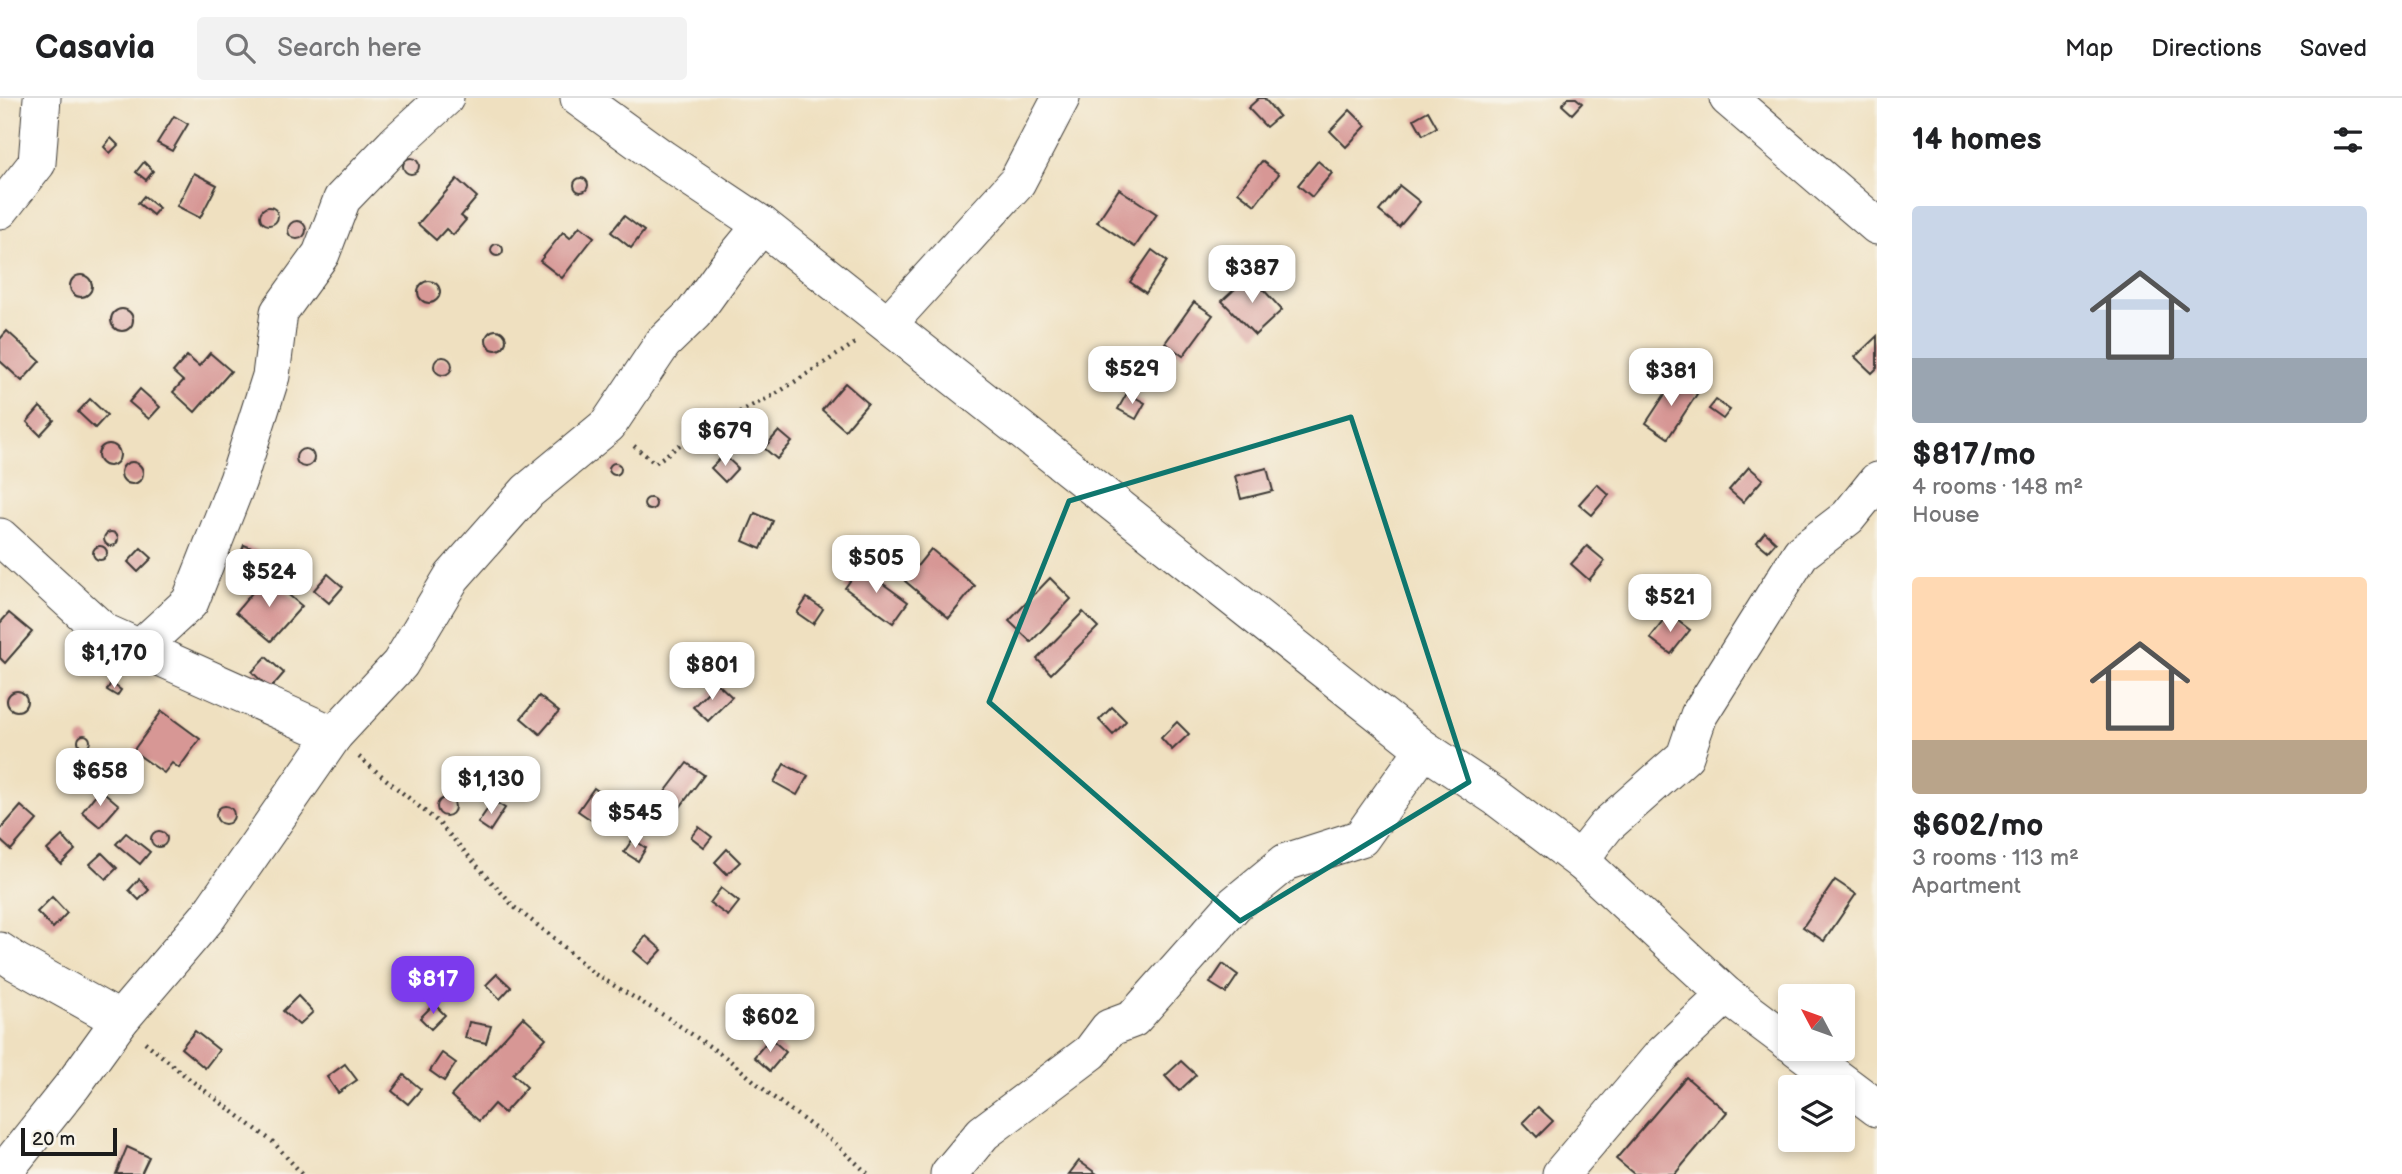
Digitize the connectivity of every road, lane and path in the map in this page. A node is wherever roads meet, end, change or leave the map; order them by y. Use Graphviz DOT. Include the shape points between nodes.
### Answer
graph roads {
  1 [pos="42,98"];
  2 [pos="445,98"];
  3 [pos="579,98"];
  4 [pos="1061,98"];
  5 [pos="1728,98"];
  6 [pos="0,211"];
  7 [pos="762,225"];
  8 [pos="1877,226"];
  9 [pos="888,324"];
  10 [pos="608,425"];
  11 [pos="1877,481"];
  12 [pos="0,537"];
  13 [pos="140,648"];
  14 [pos="334,735"];
  15 [pos="1423,749"];
  16 [pos="1583,863"];
  17 [pos="0,951"];
  18 [pos="1726,995"];
  19 [pos="120,1020"];
  20 [pos="1778,1034"];
  21 [pos="1814,1061"];
  22 [pos="1877,1108"];
  23 [pos="2,1174"];
  24 [pos="302,1174"];
  25 [pos="868,1174"];
  26 [pos="949,1174"];
  27 [pos="1561,1174"];
  1 -- 6 [label="street" via="37,163"];
  2 -- 13 [label="street" via="342,199 321,254 279,312 271,376 238,480 190,602"];
  3 -- 7 [label="street"];
  4 -- 9 [label="street" via="1017,182"];
  5 -- 8 [label="street"];
  7 -- 9 [label="street"];
  7 -- 10 [label="street" via="694,313 663,343"];
  9 -- 10 [label="path" via="774,395 710,423 655,463"];
  9 -- 15 [label="street"];
  10 -- 14 [label="street" via="528,491 452,577 400,664"];
  11 -- 16 [label="street" via="1848,517 1801,553 1699,715 1685,756 1606,826"];
  12 -- 13 [label="street" via="104,632"];
  13 -- 14 [label="street"];
  14 -- 19 [label="street" via="207,918"];
  14 -- 25 [label="path" via="439,823 514,907 593,972 728,1059"];
  15 -- 16 [label="street"];
  15 -- 26 [label="street" via="1361,838 1286,862 1235,904 1133,1019 1109,1028 1091,1052 983,1133"];
  16 -- 18 [label="street"];
  17 -- 19 [label="street"];
  18 -- 20 [label="street"];
  18 -- 27 [label="street" via="1661,1056"];
  19 -- 23 [label="street"];
  19 -- 24 [label="path" via="273,1142"];
  21 -- 22 [label="street"];
}
